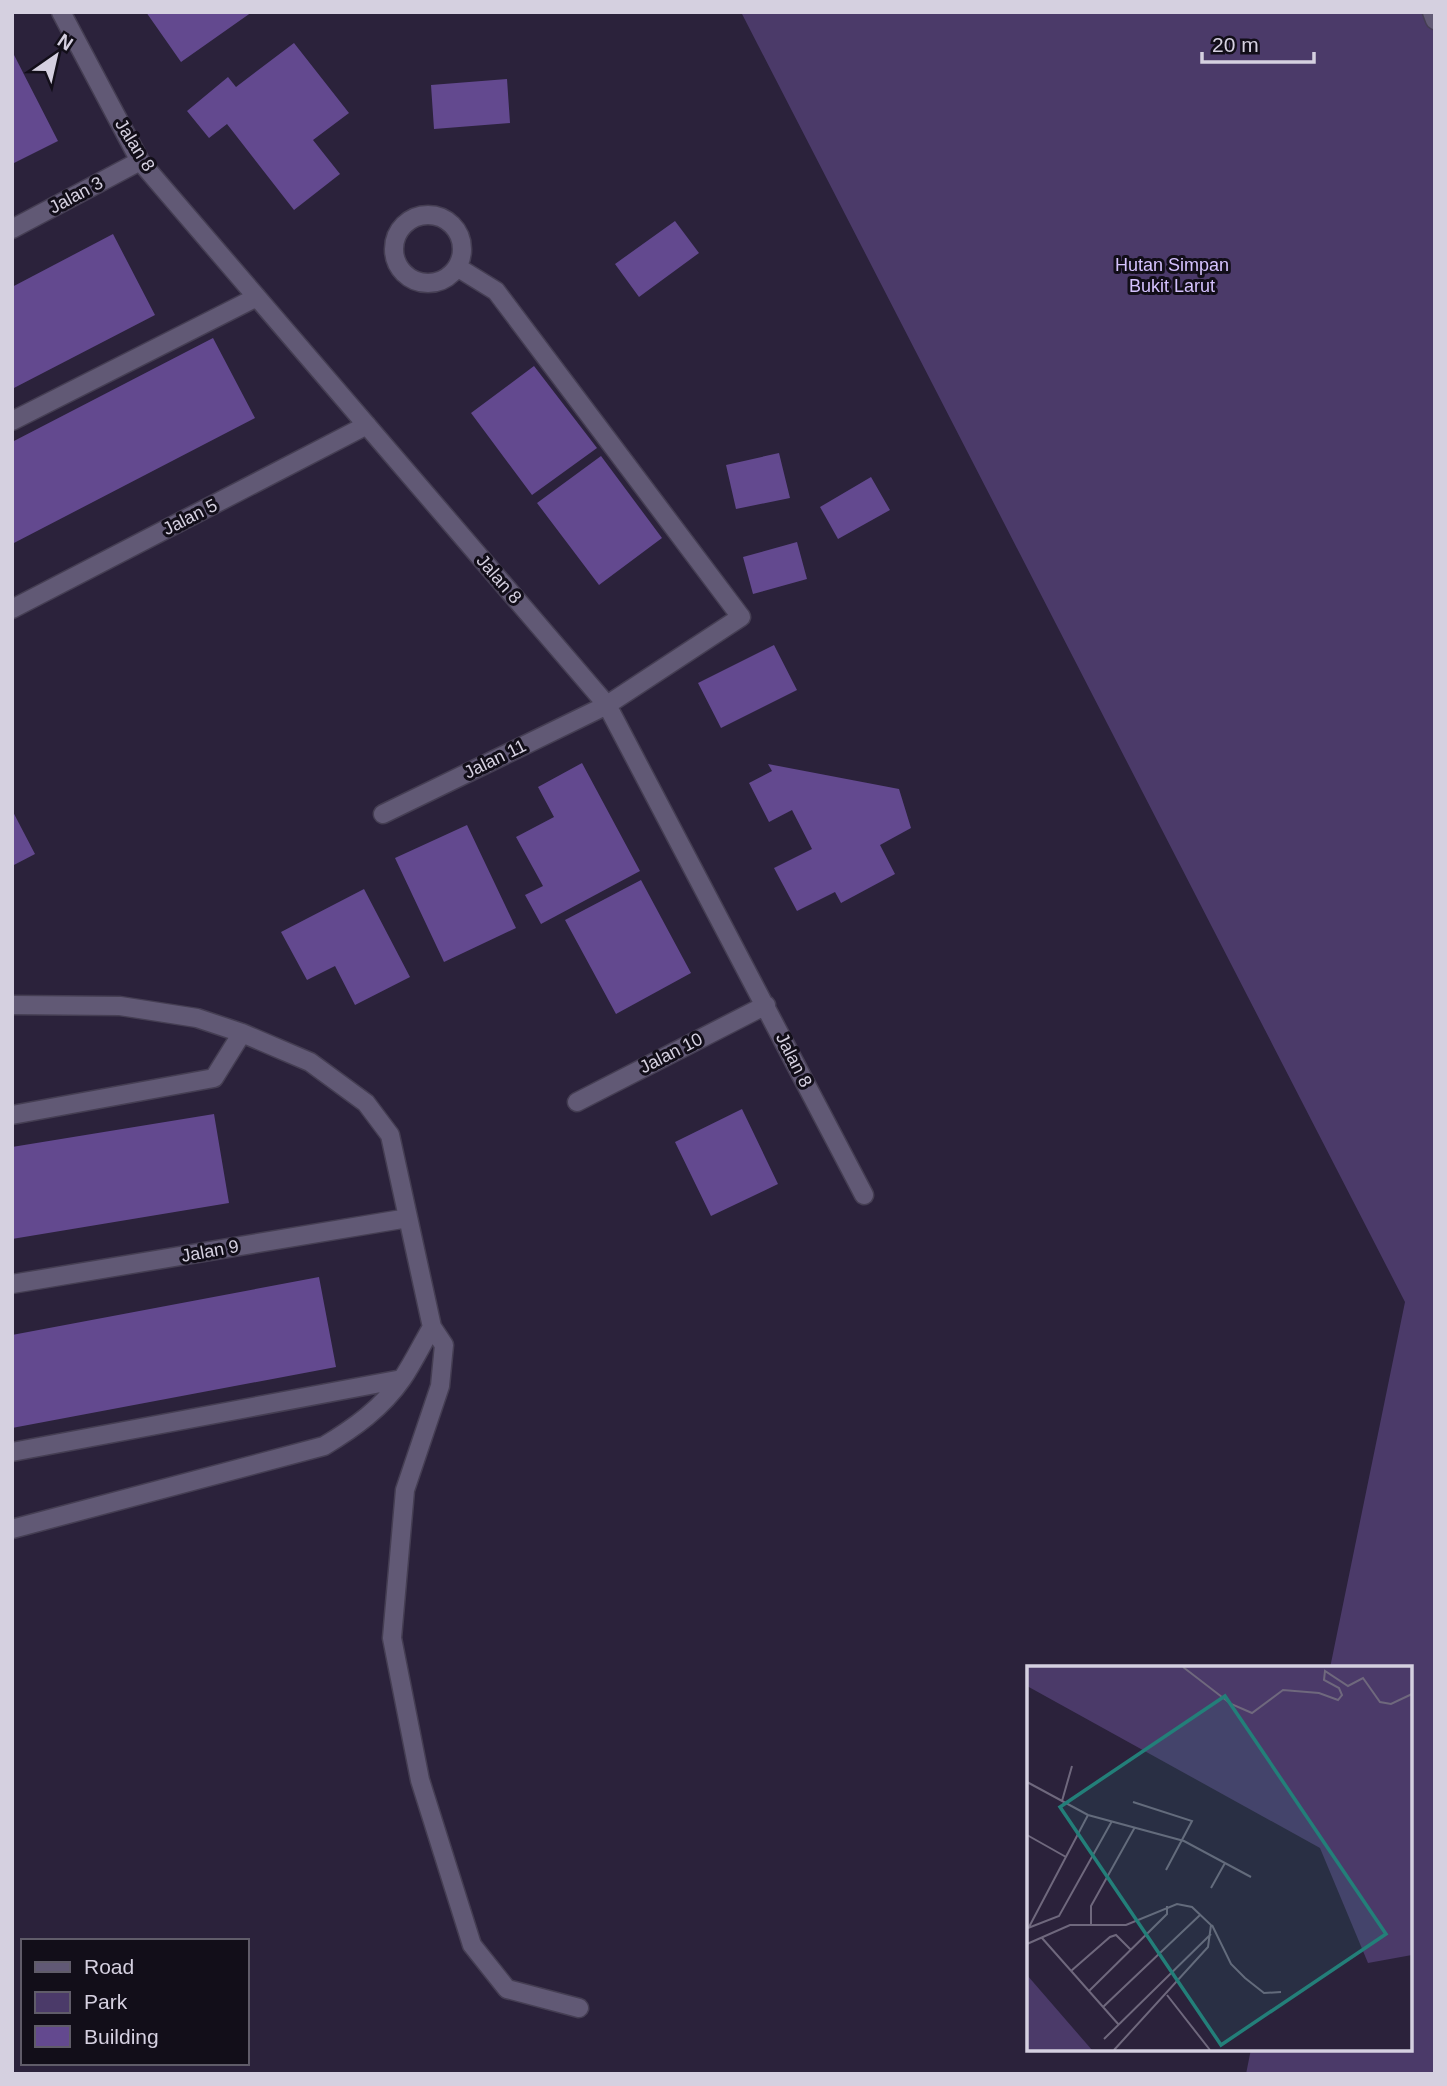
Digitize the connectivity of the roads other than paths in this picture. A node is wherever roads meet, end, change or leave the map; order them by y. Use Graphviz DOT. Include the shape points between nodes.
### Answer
graph roads {
  1 [pos="61,12"];
  2 [pos="1433,12"];
  3 [pos="1435,20"];
  4 [pos="140,161"];
  5 [pos="12,229"];
  6 [pos="457,267"];
  7 [pos="257,297"];
  8 [pos="12,421"];
  9 [pos="367,425"];
  10 [pos="12,609"];
  11 [pos="607,705"];
  12 [pos="383,814"];
  13 [pos="766,1004"];
  14 [pos="12,1005"];
  15 [pos="242,1033"];
  16 [pos="577,1101"];
  17 [pos="12,1115"];
  18 [pos="864,1195"];
  19 [pos="408,1218"];
  20 [pos="12,1284"];
  21 [pos="432,1326"];
  22 [pos="402,1379"];
  23 [pos="12,1452"];
  24 [pos="12,1529"];
  25 [pos="579,2008"];
  1 -- 4 [label="street, Jalan 8"];
  2 -- 3 [label="street"];
  4 -- 5 [label="street, Jalan 3"];
  4 -- 7 [label="street, Jalan 8"];
  6 -- 11 [label="street, Jalan 11" via="496,291 741,617"];
  7 -- 8 [label="street"];
  7 -- 9 [label="street, Jalan 8"];
  9 -- 10 [label="street, Jalan 5"];
  9 -- 11 [label="street, Jalan 8"];
  11 -- 12 [label="street, Jalan 11"];
  11 -- 13 [label="street, Jalan 8"];
  13 -- 16 [label="street, Jalan 10"];
  13 -- 18 [label="street, Jalan 8"];
  14 -- 15 [label="street" via="120,1006 197,1018"];
  15 -- 17 [label="street" via="214,1078"];
  15 -- 19 [label="street" via="310,1062 366,1103 390,1135"];
  19 -- 20 [label="street, Jalan 9"];
  19 -- 21 [label="street"];
  21 -- 22 [label="street"];
  21 -- 25 [label="street" via="444,1346 440,1385 405,1490 392,1638 420,1780 472,1945 507,1989"];
  22 -- 23 [label="street"];
  22 -- 24 [label="street" via="358,1425 324,1446"];
}
